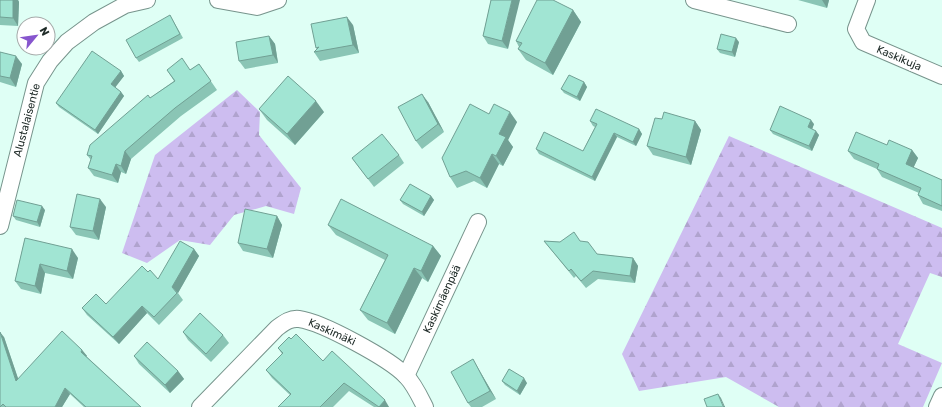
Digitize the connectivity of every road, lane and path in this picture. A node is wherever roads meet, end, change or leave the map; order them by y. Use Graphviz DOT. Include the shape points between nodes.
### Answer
graph roads {
  1 [pos="147,0"];
  2 [pos="218,0"];
  3 [pos="278,0"];
  4 [pos="694,0"];
  5 [pos="867,0"];
  6 [pos="788,24"];
  7 [pos="942,76"];
  8 [pos="478,222"];
  9 [pos="0,226"];
  10 [pos="406,376"];
  11 [pos="942,396"];
  12 [pos="200,407"];
  13 [pos="425,407"];
  14 [pos="937,407"];
  1 -- 9 [label="street, Alustalaisentie" via="125,6 94,22 68,42 39,77"];
  2 -- 3 [label="street" via="257,7"];
  4 -- 6 [label="street"];
  5 -- 7 [label="street, Kaskikuja" via="856,29 862,42"];
  8 -- 10 [label="street, Kaskimäenpää"];
  10 -- 12 [label="street, Kaskimäki" via="380,355 298,318 287,321 277,328"];
  10 -- 13 [label="street, Kaskimäki"];
  11 -- 14 [label="street"];
}
